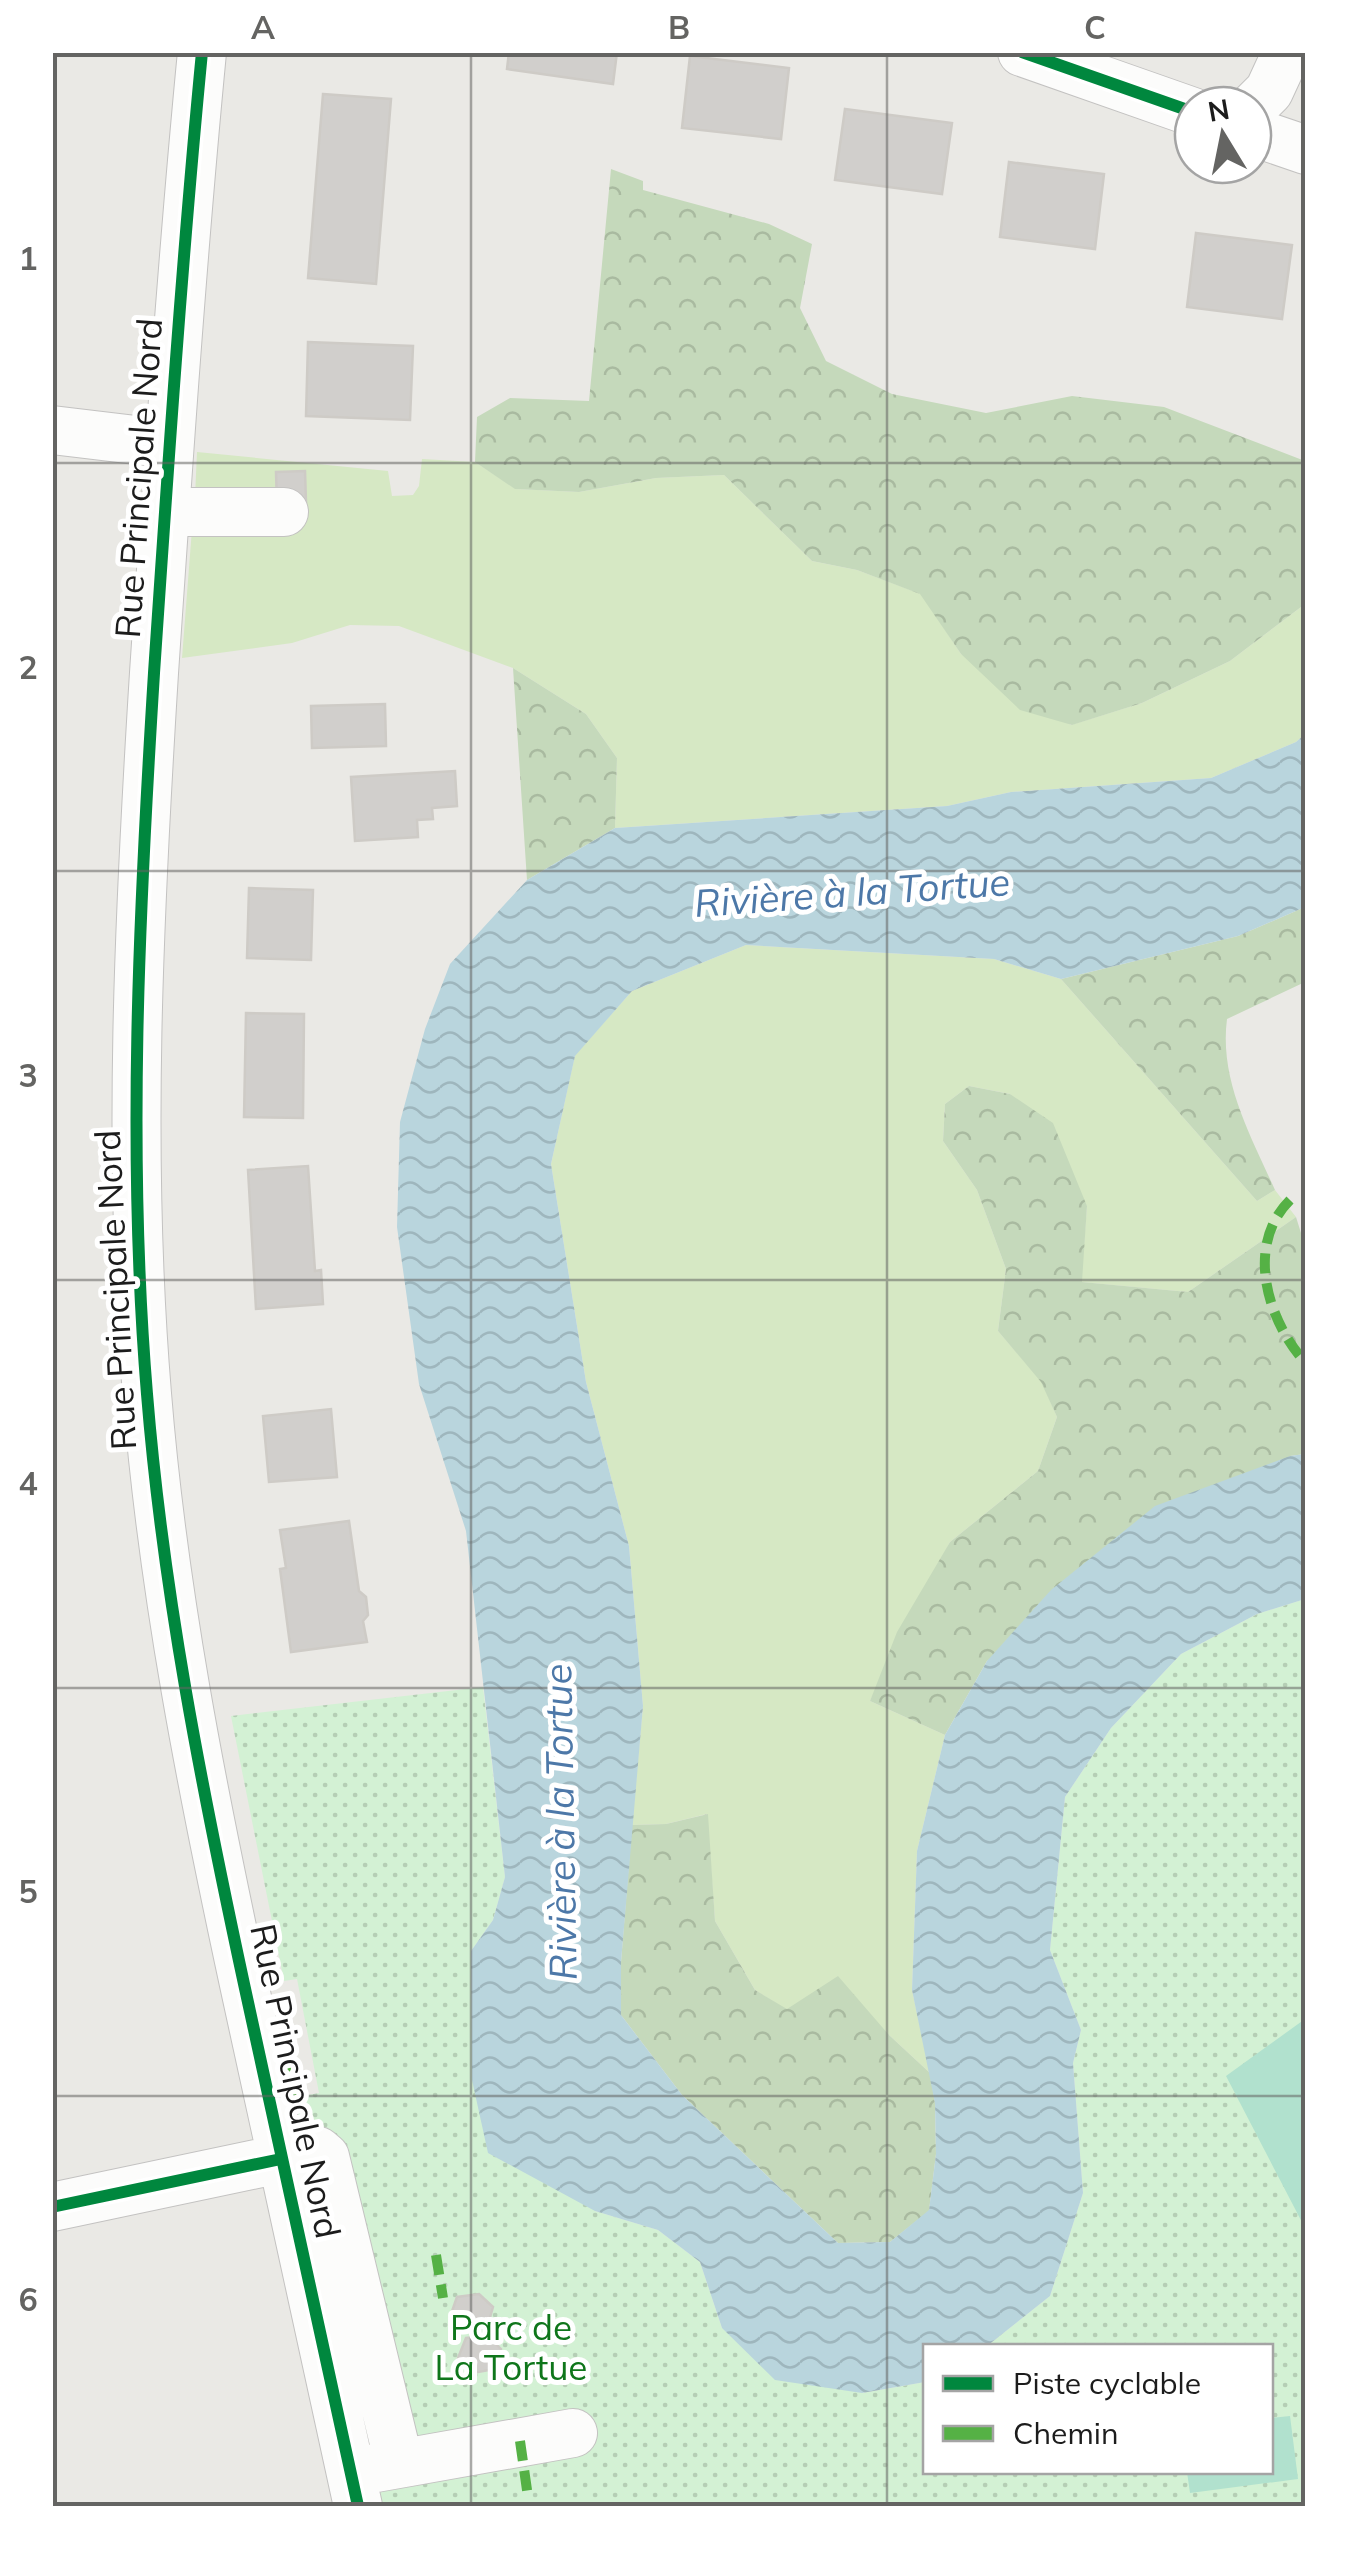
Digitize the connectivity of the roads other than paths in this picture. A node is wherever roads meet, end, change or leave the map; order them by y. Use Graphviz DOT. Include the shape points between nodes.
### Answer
graph roads {
  1 [pos="202,52"];
  2 [pos="1022,52"];
  3 [pos="1287,52"];
  4 [pos="1272,85"];
  5 [pos="1173,105"];
  6 [pos="1273,139"];
  7 [pos="1306,150"];
  8 [pos="52,430"];
  9 [pos="168,444"];
  10 [pos="164,512"];
  11 [pos="284,512"];
  12 [pos="281,2159"];
  13 [pos="52,2207"];
  14 [pos="573,2432"];
  15 [pos="400,2463"];
  16 [pos="355,2490"];
  1 -- 9 [label="street, Rue Principale Nord"];
  2 -- 5 [label="street"];
  3 -- 4 [label="street"];
  6 -- 7 [label="street"];
  8 -- 9 [label="street"];
  9 -- 10 [label="street, Rue Principale Nord"];
  10 -- 11 [label="street"];
  10 -- 12 [label="street, Rue Principale Nord" via="137,1064 146,1393 198,1762"];
  12 -- 13 [label="street"];
  12 -- 15 [label="street" via="318,2151 325,2158"];
  12 -- 16 [label="street, Rue Principale Nord"];
  14 -- 15 [label="street"];
  15 -- 16 [label="street"];
}
